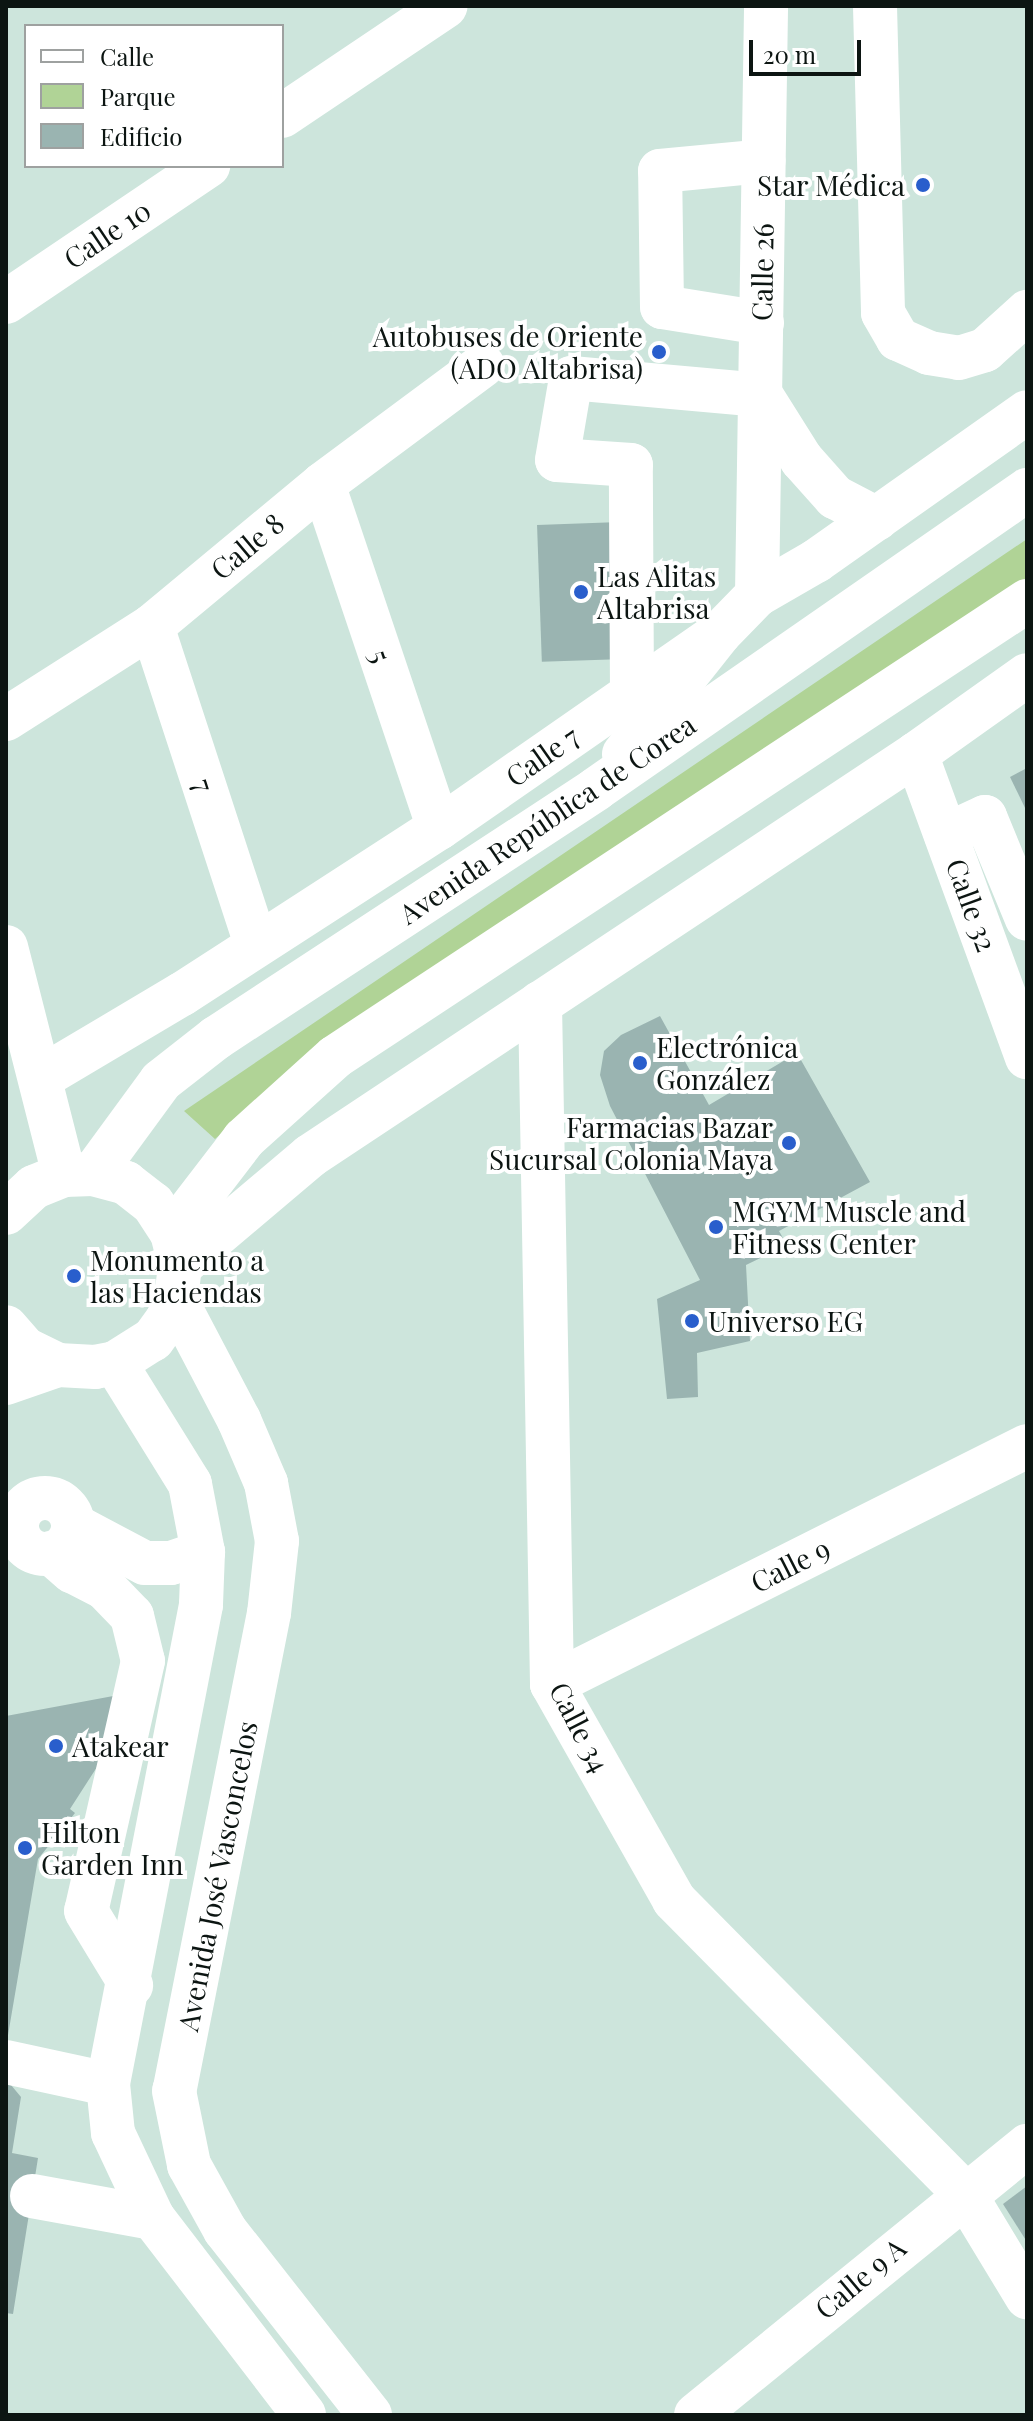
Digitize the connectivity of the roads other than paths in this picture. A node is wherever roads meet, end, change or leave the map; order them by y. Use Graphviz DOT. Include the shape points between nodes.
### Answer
graph roads {
  1 [pos="446,6"];
  2 [pos="766,6"];
  3 [pos="875,6"];
  4 [pos="284,115"];
  5 [pos="764,161"];
  6 [pos="205,168"];
  7 [pos="6,302"];
  8 [pos="1027,312"];
  9 [pos="762,323"];
  10 [pos="483,365"];
  11 [pos="761,395"];
  12 [pos="1027,412"];
  13 [pos="323,484"];
  14 [pos="1027,490"];
  15 [pos="877,519"];
  16 [pos="757,595"];
  17 [pos="1027,601"];
  18 [pos="152,626"];
  19 [pos="720,633"];
  20 [pos="1027,675"];
  21 [pos="632,694"];
  22 [pos="6,719"];
  23 [pos="916,754"];
  24 [pos="596,789"];
  25 [pos="439,828"];
  26 [pos="946,835"];
  27 [pos="1027,919"];
  28 [pos="256,944"];
  29 [pos="6,947"];
  30 [pos="1011,961"];
  31 [pos="540,1003"];
  32 [pos="1027,1057"];
  33 [pos="42,1077"];
  34 [pos="78,1175"];
  35 [pos="7,1202"];
  36 [pos="176,1266"];
  37 [pos="6,1327"];
  38 [pos="115,1363"];
  39 [pos="58,1365"];
  40 [pos="6,1383"];
  41 [pos="1027,1446"];
  42 [pos="12,1509"];
  43 [pos="63,1540"];
  44 [pos="203,1552"];
  45 [pos="552,1684"];
  46 [pos="131,1985"];
  47 [pos="6,2062"];
  48 [pos="108,2084"];
  49 [pos="1027,2146"];
  50 [pos="964,2193"];
  51 [pos="32,2196"];
  52 [pos="153,2218"];
  53 [pos="1027,2297"];
  54 [pos="736,2400"];
  55 [pos="304,2415"];
  56 [pos="370,2415"];
  57 [pos="696,2415"];
  1 -- 4 [label="street"];
  2 -- 5 [label="street, Calle 26"];
  3 -- 8 [label="street" via="883,313 898,339 929,353 959,358 985,350"];
  5 -- 9 [label="street, Calle 26"];
  5 -- 9 [label="street" via="660,171 662,307"];
  6 -- 7 [label="street, Calle 10"];
  9 -- 11 [label="street, Calle 26"];
  10 -- 13 [label="street, Calle 8"];
  11 -- 15 [label="street" via="802,460 835,497"];
  11 -- 16 [label="street, Calle 26"];
  11 -- 21 [label="street" via="571,378 557,460 631,465"];
  12 -- 15 [label="street, Calle 7"];
  13 -- 18 [label="street, Calle 8"];
  13 -- 25 [label="street, 5"];
  14 -- 24 [label="street, Avenida República de Corea"];
  15 -- 16 [label="street, Calle 7"];
  16 -- 19 [label="street, Calle 7"];
  17 -- 36 [label="street" via="335,1057 244,1139"];
  18 -- 22 [label="street, Calle 8"];
  18 -- 28 [label="street, 7"];
  19 -- 21 [label="street, Calle 7"];
  19 -- 24 [label="street"];
  20 -- 23 [label="street"];
  21 -- 25 [label="street, Calle 7"];
  23 -- 26 [label="street, Calle 32"];
  23 -- 31 [label="street"];
  24 -- 34 [label="street, Avenida República de Corea" via="216,1038 161,1081"];
  25 -- 28 [label="street, Calle 7"];
  26 -- 27 [label="street" via="985,817"];
  26 -- 30 [label="street, Calle 32"];
  28 -- 33 [label="street, Calle 7"];
  29 -- 33 [label="street"];
  30 -- 32 [label="street, Calle 32"];
  31 -- 36 [label="street" via="310,1156"];
  31 -- 45 [label="street, Calle 34"];
  33 -- 34 [label="street"];
  34 -- 35 [label="street" via="34,1187"];
  34 -- 36 [label="street, Avenida José Vasconcelos" via="126,1183 153,1204"];
  36 -- 38 [label="street" via="153,1339"];
  36 -- 56 [label="street, Avenida José Vasconcelos" via="266,1483 277,1541 269,1613 174,2091 189,2165 225,2230"];
  37 -- 39 [label="street" via="25,1349"];
  38 -- 39 [label="street"];
  38 -- 44 [label="street" via="190,1484"];
  39 -- 40 [label="street"];
  41 -- 45 [label="street, Calle 9"];
  42 -- 43 [label="street" via="27,1548"];
  43 -- 44 [label="street" via="145,1563 171,1563"];
  43 -- 46 [label="street" via="132,1616 143,1661 86,1911"];
  44 -- 46 [label="street" via="201,1605"];
  45 -- 50 [label="street, Calle 34" via="674,1900"];
  46 -- 48 [label="street"];
  47 -- 48 [label="street"];
  48 -- 52 [label="street" via="113,2133"];
  49 -- 50 [label="street, Calle 9 A"];
  50 -- 53 [label="street, Calle 34"];
  50 -- 54 [label="street, Calle 9 A"];
  51 -- 52 [label="street"];
  52 -- 55 [label="street"];
  54 -- 57 [label="street, Calle 9 A"];
}
